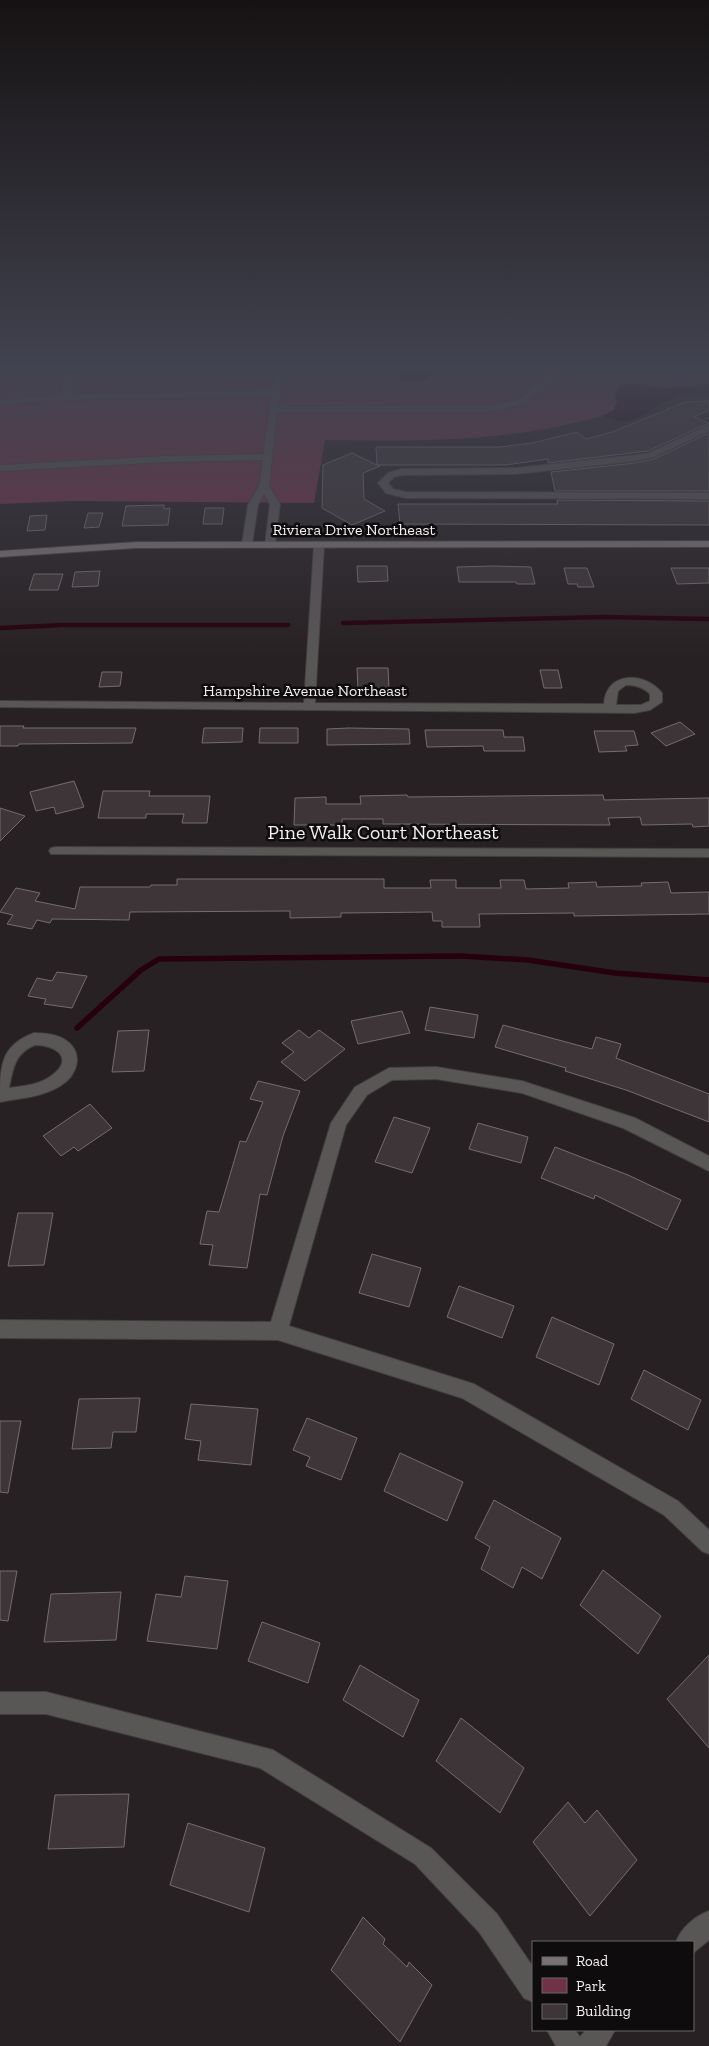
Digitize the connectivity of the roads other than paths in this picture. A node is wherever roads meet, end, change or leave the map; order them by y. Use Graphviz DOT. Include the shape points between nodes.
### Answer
graph roads {
  1 [pos="266,467"];
  2 [pos="548,467"];
  3 [pos="264,486"];
  4 [pos="709,496"];
  5 [pos="247,544"];
  6 [pos="319,544"];
  7 [pos="709,544"];
  8 [pos="270,545"];
  9 [pos="0,554"];
  10 [pos="0,704"];
  11 [pos="309,707"];
  12 [pos="610,708"];
  13 [pos="56,851"];
  14 [pos="709,853"];
  15 [pos="0,1092"];
  16 [pos="0,1096"];
  17 [pos="709,1164"];
  18 [pos="0,1329"];
  19 [pos="278,1331"];
  20 [pos="709,1544"];
  21 [pos="0,1703"];
  22 [pos="709,1922"];
  23 [pos="689,1941"];
  24 [pos="532,1988"];
  25 [pos="561,2031"];
  26 [pos="601,2031"];
  27 [pos="571,2046"];
  28 [pos="590,2046"];
  1 -- 3 [label="street"];
  2 -- 4 [label="street" via="516,471 401,472 382,483 392,493 406,495"];
  3 -- 5 [label="street" via="253,505"];
  3 -- 8 [label="street" via="275,504"];
  5 -- 8 [label="street, Riviera Drive Northeast"];
  5 -- 9 [label="street, Riviera Drive Northeast" via="136,545"];
  6 -- 7 [label="street, Riviera Drive Northeast"];
  6 -- 8 [label="street, Riviera Drive Northeast"];
  6 -- 11 [label="street"];
  10 -- 11 [label="street, Hampshire Avenue Northeast"];
  11 -- 12 [label="street, Hampshire Avenue Northeast"];
  13 -- 14 [label="street, Pine Walk Court Northeast"];
  15 -- 16 [label="street" via="10,1056 16,1048 36,1039 56,1040 68,1051 69,1066 57,1081"];
  17 -- 19 [label="street" via="629,1124 522,1087 436,1073 389,1074 361,1091 339,1123"];
  18 -- 19 [label="street"];
  19 -- 20 [label="street" via="467,1390 671,1508"];
  21 -- 24 [label="street" via="46,1703 265,1758 422,1856 488,1923"];
  22 -- 23 [label="street"];
  25 -- 27 [label="street"];
  26 -- 28 [label="street"];
}
